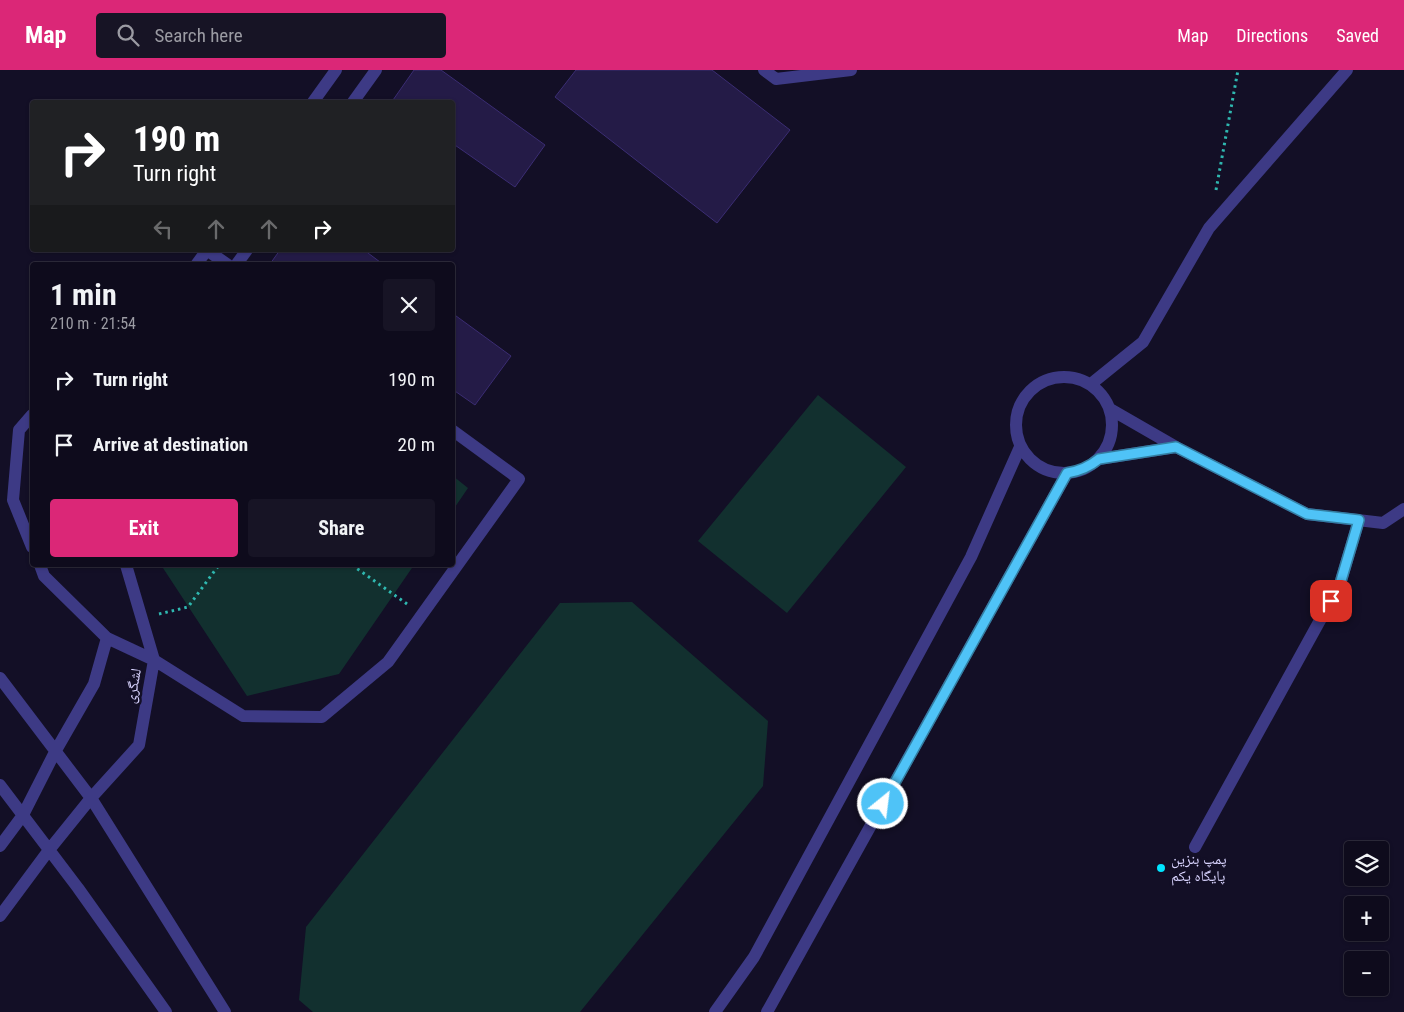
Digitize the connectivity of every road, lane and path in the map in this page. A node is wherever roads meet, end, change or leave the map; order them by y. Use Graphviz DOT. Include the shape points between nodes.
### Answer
graph roads {
  1 [pos="336,70"];
  2 [pos="376,70"];
  3 [pos="764,70"];
  4 [pos="851,70"];
  5 [pos="1238,70"];
  6 [pos="1348,70"];
  7 [pos="314,100"];
  8 [pos="354,100"];
  9 [pos="1216,191"];
  10 [pos="210,252"];
  11 [pos="224,262"];
  12 [pos="1091,384"];
  13 [pos="1110,409"];
  14 [pos="30,417"];
  15 [pos="455,432"];
  16 [pos="1020,447"];
  17 [pos="1176,447"];
  18 [pos="1099,459"];
  19 [pos="1067,473"];
  20 [pos="1404,509"];
  21 [pos="1359,520"];
  22 [pos="30,542"];
  23 [pos="41,567"];
  24 [pos="127,567"];
  25 [pos="218,567"];
  26 [pos="355,567"];
  27 [pos="422,614"];
  28 [pos="142,619"];
  29 [pos="107,638"];
  30 [pos="154,660"];
  31 [pos="0,678"];
  32 [pos="55,752"];
  33 [pos="0,785"];
  34 [pos="91,798"];
  35 [pos="23,815"];
  36 [pos="0,846"];
  37 [pos="1195,847"];
  38 [pos="49,850"];
  39 [pos="0,916"];
  40 [pos="166,1012"];
  41 [pos="225,1012"];
  42 [pos="715,1012"];
  43 [pos="767,1012"];
  1 -- 7 [label="lane"];
  2 -- 8 [label="lane"];
  3 -- 4 [label="lane" via="776,79"];
  5 -- 9 [label="path"];
  6 -- 12 [label="lane" via="1209,228 1143,342"];
  10 -- 11 [label="lane"];
  12 -- 13 [label="lane"];
  12 -- 16 [label="lane" via="1060,376 1031,388 1021,401 1016,416 1015,432"];
  13 -- 17 [label="lane"];
  13 -- 18 [label="lane" via="1112,435"];
  14 -- 22 [label="lane" via="19,430 13,500"];
  15 -- 27 [label="lane" via="520,479"];
  16 -- 19 [label="lane" via="1040,467"];
  16 -- 42 [label="lane" via="971,557 754,957"];
  17 -- 18 [label="lane"];
  17 -- 21 [label="lane" via="1307,514"];
  18 -- 19 [label="lane" via="1078,471"];
  19 -- 43 [label="lane"];
  20 -- 21 [label="lane" via="1383,523"];
  21 -- 37 [label="lane" via="1340,584"];
  23 -- 29 [label="lane" via="44,576"];
  24 -- 28 [label="lane, لشگری"];
  25 -- 28 [label="path" via="188,607"];
  26 -- 27 [label="path"];
  27 -- 30 [label="lane" via="388,662 322,717 243,716"];
  28 -- 30 [label="lane, لشگری"];
  29 -- 30 [label="lane"];
  29 -- 32 [label="lane" via="94,684"];
  30 -- 34 [label="lane, لشگری" via="139,746"];
  31 -- 32 [label="lane"];
  32 -- 34 [label="lane"];
  32 -- 35 [label="lane"];
  33 -- 35 [label="lane"];
  34 -- 38 [label="lane, لشگری"];
  34 -- 41 [label="lane"];
  35 -- 36 [label="lane"];
  35 -- 38 [label="lane"];
  38 -- 39 [label="lane, لشگری"];
  38 -- 40 [label="lane"];
}
